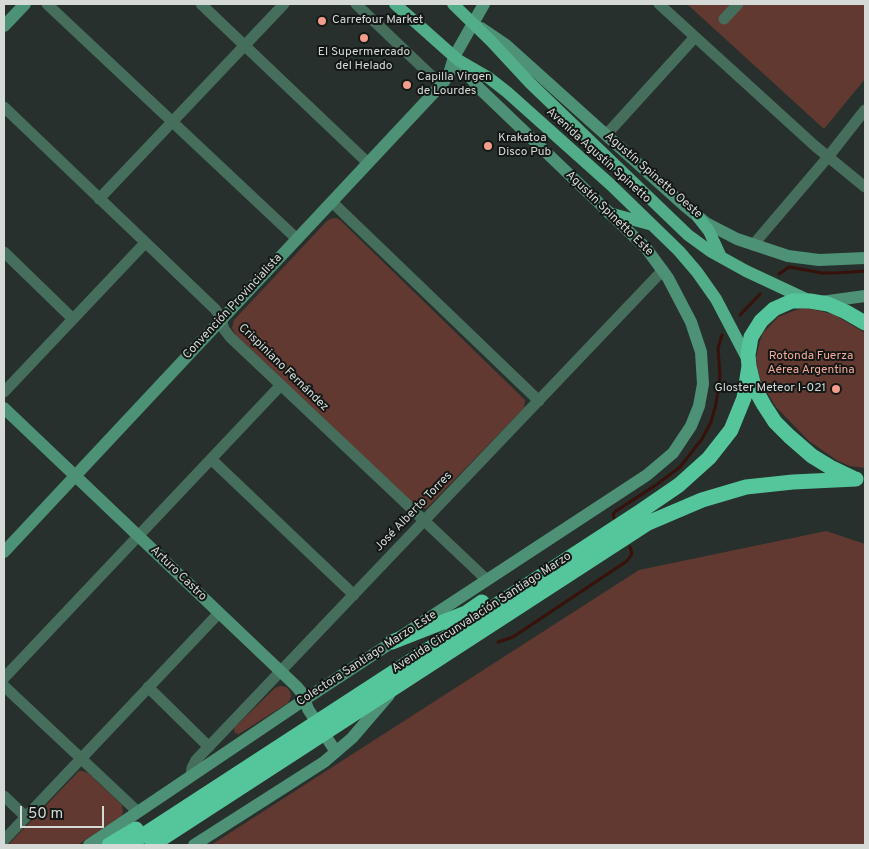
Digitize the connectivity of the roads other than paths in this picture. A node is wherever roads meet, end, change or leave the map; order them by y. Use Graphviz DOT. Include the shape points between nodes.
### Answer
graph roads {
  1 [pos="25,4"];
  2 [pos="47,4"];
  3 [pos="202,4"];
  4 [pos="284,4"];
  5 [pos="356,4"];
  6 [pos="395,4"];
  7 [pos="453,4"];
  8 [pos="484,4"];
  9 [pos="659,4"];
  10 [pos="738,4"];
  11 [pos="724,19"];
  12 [pos="473,22"];
  13 [pos="4,26"];
  14 [pos="695,37"];
  15 [pos="245,45"];
  16 [pos="454,57"];
  17 [pos="441,85"];
  18 [pos="4,107"];
  19 [pos="865,110"];
  20 [pos="172,122"];
  21 [pos="606,135"];
  22 [pos="828,157"];
  23 [pos="368,163"];
  24 [pos="865,187"];
  25 [pos="99,198"];
  26 [pos="332,202"];
  27 [pos="609,213"];
  28 [pos="698,217"];
  29 [pos="654,227"];
  30 [pos="297,239"];
  31 [pos="145,242"];
  32 [pos="753,245"];
  33 [pos="4,252"];
  34 [pos="721,257"];
  35 [pos="865,258"];
  36 [pos="664,270"];
  37 [pos="865,296"];
  38 [pos="814,301"];
  39 [pos="74,318"];
  40 [pos="222,320"];
  41 [pos="865,323"];
  42 [pos="748,363"];
  43 [pos="281,385"];
  44 [pos="4,392"];
  45 [pos="538,401"];
  46 [pos="4,408"];
  47 [pos="211,459"];
  48 [pos="647,475"];
  49 [pos="75,476"];
  50 [pos="862,480"];
  51 [pos="425,521"];
  52 [pos="608,533"];
  53 [pos="138,536"];
  54 [pos="4,552"];
  55 [pos="487,580"];
  56 [pos="354,595"];
  57 [pos="219,613"];
  58 [pos="392,642"];
  59 [pos="281,671"];
  60 [pos="4,678"];
  61 [pos="4,686"];
  62 [pos="396,686"];
  63 [pos="148,687"];
  64 [pos="304,700"];
  65 [pos="320,728"];
  66 [pos="209,747"];
  67 [pos="336,752"];
  68 [pos="270,753"];
  69 [pos="81,758"];
  70 [pos="191,776"];
  71 [pos="258,776"];
  72 [pos="4,796"];
  73 [pos="138,812"];
  74 [pos="26,817"];
  75 [pos="4,840"];
  76 [pos="89,845"];
  77 [pos="109,845"];
  78 [pos="128,845"];
  79 [pos="152,845"];
  80 [pos="170,845"];
  81 [pos="194,845"];
  1 -- 13 [label="street"];
  2 -- 20 [label="street"];
  3 -- 15 [label="street"];
  4 -- 15 [label="street"];
  5 -- 17 [label="street"];
  6 -- 16 [label="main road, Avenida Agustín Spinetto"];
  7 -- 12 [label="main road, Avenida Agustín Spinetto"];
  8 -- 12 [label="street, Convención Provincialista"];
  9 -- 14 [label="street"];
  10 -- 11 [label="street"];
  12 -- 16 [label="street, Convención Provincialista"];
  12 -- 21 [label="street, Agustín Spinetto Oeste" via="501,41"];
  12 -- 34 [label="main road, Avenida Agustín Spinetto" via="530,84 671,219"];
  14 -- 21 [label="street"];
  14 -- 22 [label="street"];
  15 -- 20 [label="street"];
  15 -- 23 [label="street"];
  16 -- 17 [label="street, Convención Provincialista" via="448,77"];
  16 -- 27 [label="street, Agustín Spinetto Este" via="479,88"];
  16 -- 29 [label="main road, Avenida Agustín Spinetto" via="504,90"];
  17 -- 23 [label="street, Convención Provincialista"];
  18 -- 25 [label="street, Crispiniano Fernández"];
  19 -- 22 [label="street"];
  20 -- 25 [label="street"];
  20 -- 30 [label="street"];
  21 -- 28 [label="street, Agustín Spinetto Oeste"];
  22 -- 24 [label="street"];
  22 -- 32 [label="street"];
  23 -- 26 [label="street, Convención Provincialista"];
  25 -- 31 [label="street, Crispiniano Fernández"];
  26 -- 30 [label="street, Convención Provincialista"];
  26 -- 45 [label="street"];
  27 -- 29 [label="main road"];
  27 -- 36 [label="street, Agustín Spinetto Este"];
  28 -- 32 [label="street, Agustín Spinetto Oeste"];
  28 -- 34 [label="main road" via="709,231"];
  29 -- 42 [label="main road, Avenida Agustín Spinetto" via="688,261 712,294 730,322"];
  30 -- 40 [label="street, Convención Provincialista"];
  31 -- 39 [label="street"];
  31 -- 40 [label="street, Crispiniano Fernández" via="215,309"];
  32 -- 35 [label="street, Agustín Spinetto Oeste" via="778,254 809,259"];
  33 -- 39 [label="street"];
  34 -- 38 [label="main road, Avenida Agustín Spinetto" via="765,281"];
  36 -- 45 [label="street, José Alberto Torres"];
  36 -- 48 [label="street, Agustín Spinetto Este" via="695,331 703,384 695,416 686,435 673,454"];
  37 -- 38 [label="street"];
  38 -- 41 [label="highway" via="837,307"];
  38 -- 42 [label="highway" via="792,301 765,317 751,337"];
  39 -- 44 [label="street"];
  40 -- 43 [label="street, Crispiniano Fernández" via="228,335"];
  40 -- 49 [label="street, Convención Provincialista"];
  42 -- 50 [label="highway" via="759,397 782,429 821,462"];
  42 -- 52 [label="highway, Avenida Circunvalación Santiago Marzo" via="748,382 741,409 731,430 713,453 673,489"];
  43 -- 47 [label="street"];
  43 -- 51 [label="street, Crispiniano Fernández"];
  45 -- 51 [label="street, José Alberto Torres"];
  46 -- 49 [label="street, Arturo Castro"];
  47 -- 53 [label="street"];
  47 -- 56 [label="street"];
  48 -- 55 [label="street, Colectora Santiago Marzo Este"];
  49 -- 53 [label="street, Arturo Castro"];
  49 -- 54 [label="street, Convención Provincialista"];
  50 -- 62 [label="highway, Avenida Circunvalación Santiago Marzo" via="746,487 669,513 639,529"];
  51 -- 55 [label="street, Crispiniano Fernández"];
  51 -- 56 [label="street, José Alberto Torres"];
  52 -- 58 [label="highway" via="546,562 466,613"];
  52 -- 65 [label="highway, Avenida Circunvalación Santiago Marzo"];
  53 -- 57 [label="street, Arturo Castro"];
  53 -- 60 [label="street"];
  55 -- 58 [label="street, Colectora Santiago Marzo Este"];
  56 -- 59 [label="street, José Alberto Torres"];
  57 -- 59 [label="street, Arturo Castro"];
  57 -- 63 [label="street"];
  58 -- 64 [label="street, Colectora Santiago Marzo Este"];
  59 -- 64 [label="street, Arturo Castro" via="298,688"];
  59 -- 66 [label="street, José Alberto Torres"];
  61 -- 69 [label="street"];
  62 -- 65 [label="highway, Avenida Circunvalación Santiago Marzo"];
  62 -- 67 [label="street"];
  63 -- 66 [label="street"];
  63 -- 69 [label="street"];
  64 -- 65 [label="street, Arturo Castro"];
  64 -- 70 [label="street, Colectora Santiago Marzo Este"];
  65 -- 67 [label="street, Arturo Castro"];
  65 -- 68 [label="highway, Avenida Circunvalación Santiago Marzo"];
  65 -- 71 [label="highway, Avenida Circunvalación Santiago Marzo"];
  66 -- 70 [label="street, José Alberto Torres" via="193,765"];
  67 -- 81 [label="street"];
  68 -- 77 [label="highway" via="204,785"];
  68 -- 78 [label="highway, Avenida Circunvalación Santiago Marzo"];
  69 -- 73 [label="street"];
  69 -- 74 [label="street"];
  70 -- 73 [label="street, Colectora Santiago Marzo Este"];
  71 -- 79 [label="highway, Avenida Circunvalación Santiago Marzo"];
  71 -- 80 [label="highway" via="208,819"];
  72 -- 74 [label="street"];
  73 -- 76 [label="street, Colectora Santiago Marzo Este"];
  74 -- 75 [label="street"];
}
